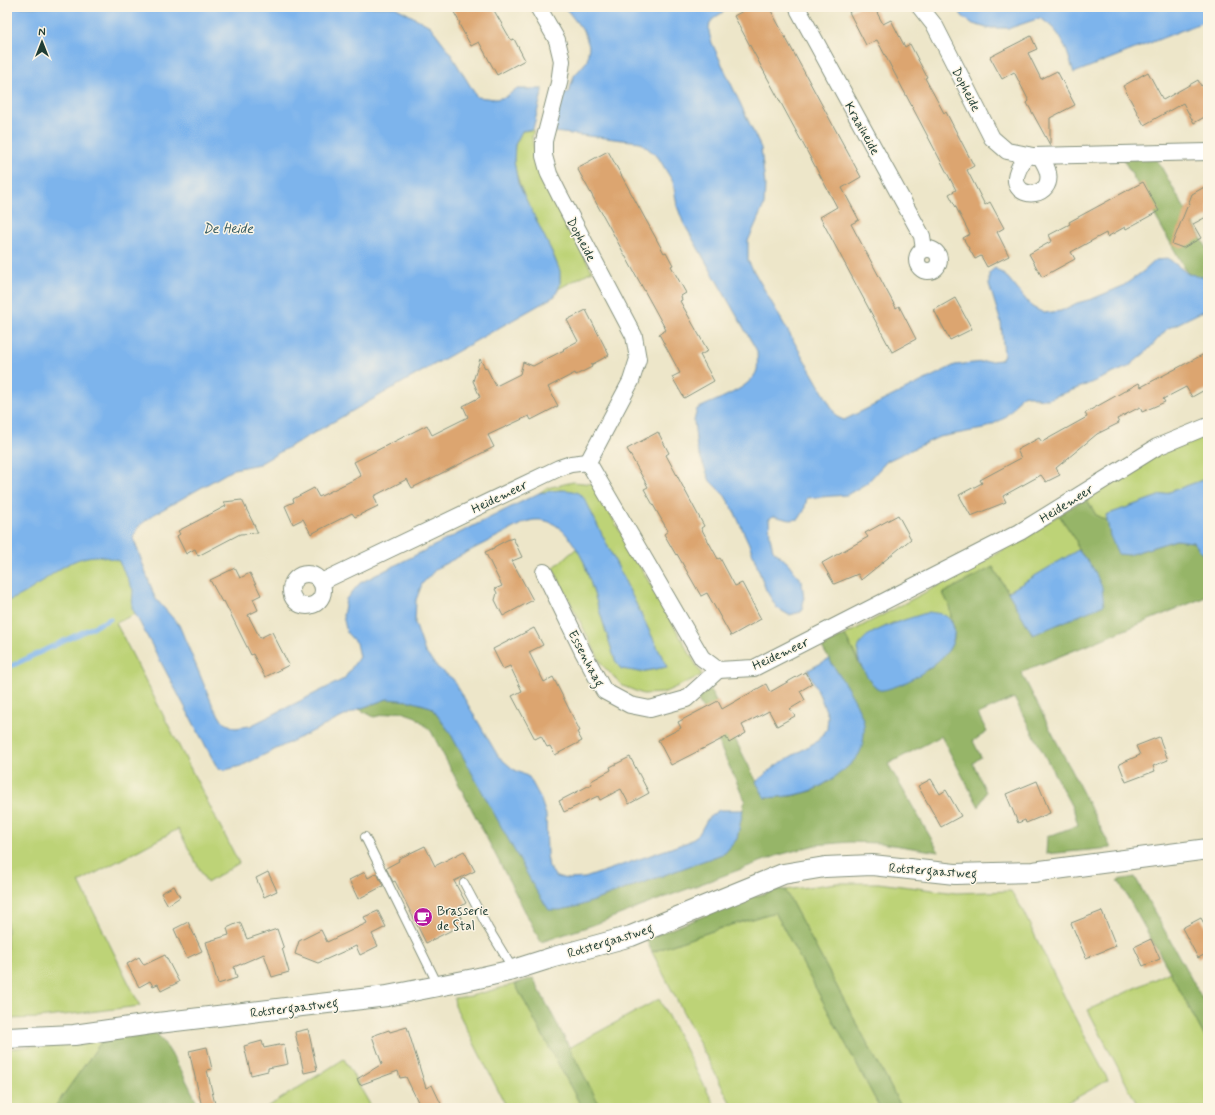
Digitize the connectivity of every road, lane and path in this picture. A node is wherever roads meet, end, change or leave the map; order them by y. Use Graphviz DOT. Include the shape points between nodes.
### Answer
graph roads {
  1 [pos="538,7"];
  2 [pos="798,7"];
  3 [pos="920,7"];
  4 [pos="1208,152"];
  5 [pos="924,249"];
  6 [pos="1208,426"];
  7 [pos="588,462"];
  8 [pos="544,572"];
  9 [pos="321,582"];
  10 [pos="718,670"];
  11 [pos="365,837"];
  12 [pos="1208,849"];
  13 [pos="464,883"];
  14 [pos="513,970"];
  15 [pos="438,986"];
  16 [pos="7,1038"];
  1 -- 7 [label="street, Dopheide" via="558,40 562,61 544,141 544,156 549,174 634,336 638,360 632,381"];
  2 -- 5 [label="street, Kraaiheide" via="922,236"];
  3 -- 4 [label="street, Dopheide" via="935,26 992,138 1006,151 1033,155"];
  6 -- 10 [label="street, Heidemeer" via="1157,446 1020,532 754,668"];
  7 -- 9 [label="street, Heidemeer" via="559,468"];
  7 -- 10 [label="street" via="702,658"];
  8 -- 10 [label="street, Essenhaag" via="604,691 630,705 650,708 686,699"];
  11 -- 15 [label="lane"];
  12 -- 14 [label="street, Rotstergaastweg" via="1033,872 955,874 872,865 825,867 783,874 631,936"];
  13 -- 14 [label="lane"];
  14 -- 15 [label="street, Rotstergaastweg"];
  15 -- 16 [label="street, Rotstergaastweg" via="387,996 74,1035"];
}
